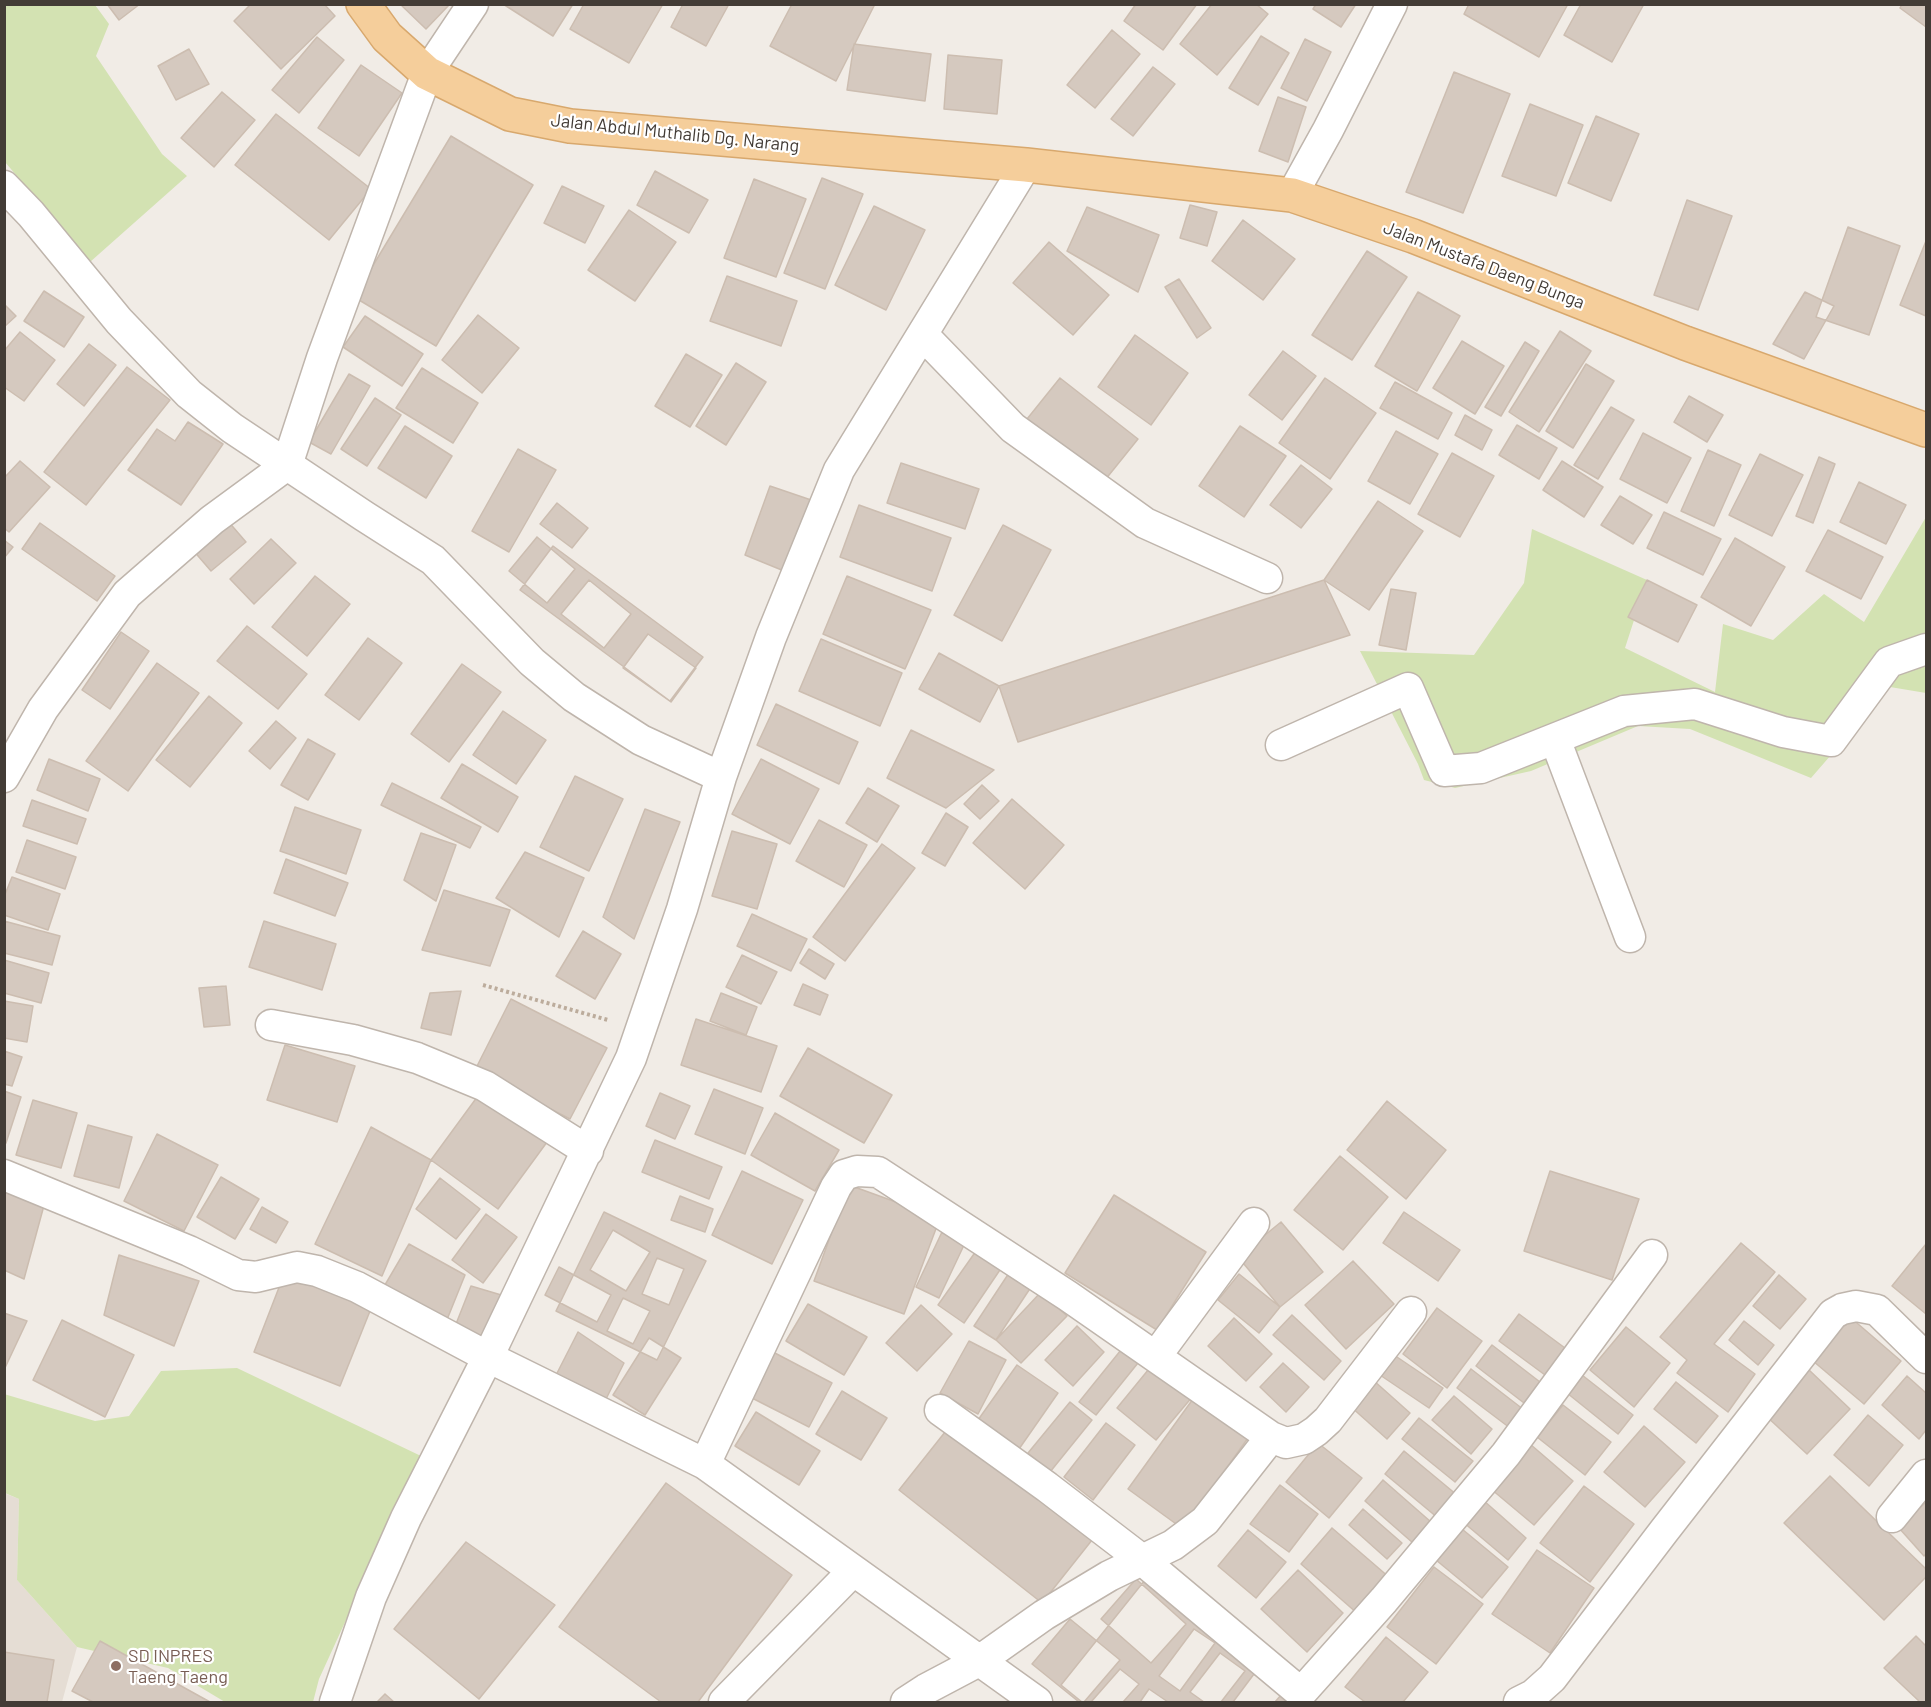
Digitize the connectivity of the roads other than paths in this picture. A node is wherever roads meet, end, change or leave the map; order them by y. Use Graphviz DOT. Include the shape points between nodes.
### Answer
graph roads {
  1 [pos="363,4"];
  2 [pos="473,4"];
  3 [pos="1392,4"];
  4 [pos="427,73"];
  5 [pos="1026,165"];
  6 [pos="1292,195"];
  7 [pos="8,196"];
  8 [pos="923,335"];
  9 [pos="1926,430"];
  10 [pos="287,465"];
  11 [pos="1267,578"];
  12 [pos="1926,650"];
  13 [pos="1555,739"];
  14 [pos="1281,745"];
  15 [pos="4,777"];
  16 [pos="721,777"];
  17 [pos="1630,937"];
  18 [pos="271,1025"];
  19 [pos="588,1151"];
  20 [pos="4,1175"];
  21 [pos="1254,1223"];
  22 [pos="1652,1255"];
  23 [pos="1411,1312"];
  24 [pos="1156,1356"];
  25 [pos="488,1357"];
  26 [pos="1926,1358"];
  27 [pos="940,1410"];
  28 [pos="1271,1437"];
  29 [pos="705,1464"];
  30 [pos="1926,1474"];
  31 [pos="1892,1517"];
  32 [pos="1141,1559"];
  33 [pos="853,1570"];
  34 [pos="979,1661"];
  35 [pos="1307,1698"];
  36 [pos="335,1702"];
  37 [pos="724,1702"];
  38 [pos="906,1702"];
  39 [pos="1037,1702"];
  40 [pos="1519,1702"];
  1 -- 4 [label="main road, Jalan Abdul Muthalib Dg. Narang" via="387,37"];
  2 -- 4 [label="street"];
  3 -- 6 [label="street"];
  4 -- 5 [label="main road, Jalan Abdul Muthalib Dg. Narang" via="510,114 570,126"];
  4 -- 10 [label="street" via="322,358"];
  5 -- 6 [label="main road, Jalan Mustafa Daeng Bunga"];
  5 -- 8 [label="street"];
  6 -- 9 [label="main road, Jalan Mustafa Daeng Bunga" via="1413,236 1685,343"];
  7 -- 10 [label="street" via="31,214 119,321 189,394"];
  8 -- 11 [label="street" via="1013,428 1145,523"];
  8 -- 16 [label="street" via="839,470 771,637"];
  10 -- 15 [label="street" via="212,520 127,594 43,709"];
  10 -- 16 [label="street" via="433,560 532,662 574,697 641,740"];
  12 -- 13 [label="street" via="1889,662 1831,741 1783,732 1695,704 1624,711"];
  13 -- 14 [label="street" via="1481,768 1444,771 1408,688"];
  13 -- 17 [label="street"];
  16 -- 19 [label="street" via="682,909 631,1058"];
  18 -- 19 [label="street" via="353,1040 417,1058 485,1086"];
  19 -- 25 [label="street"];
  20 -- 25 [label="street" via="238,1275 256,1277 297,1267 317,1271 357,1287"];
  21 -- 24 [label="street"];
  22 -- 35 [label="street" via="1506,1454"];
  23 -- 28 [label="street" via="1316,1431 1286,1443"];
  24 -- 28 [label="street"];
  24 -- 29 [label="street" via="878,1172 856,1171 844,1176 836,1187"];
  25 -- 29 [label="street"];
  25 -- 36 [label="street" via="406,1518 371,1597"];
  26 -- 40 [label="street" via="1877,1310 1856,1305 1833,1314 1552,1678"];
  27 -- 32 [label="street"];
  28 -- 32 [label="street" via="1205,1521 1173,1545"];
  29 -- 33 [label="street"];
  30 -- 31 [label="street"];
  32 -- 34 [label="street" via="1044,1615"];
  32 -- 35 [label="street"];
  33 -- 34 [label="street"];
  33 -- 37 [label="street"];
  34 -- 38 [label="street"];
  34 -- 39 [label="street"];
}
